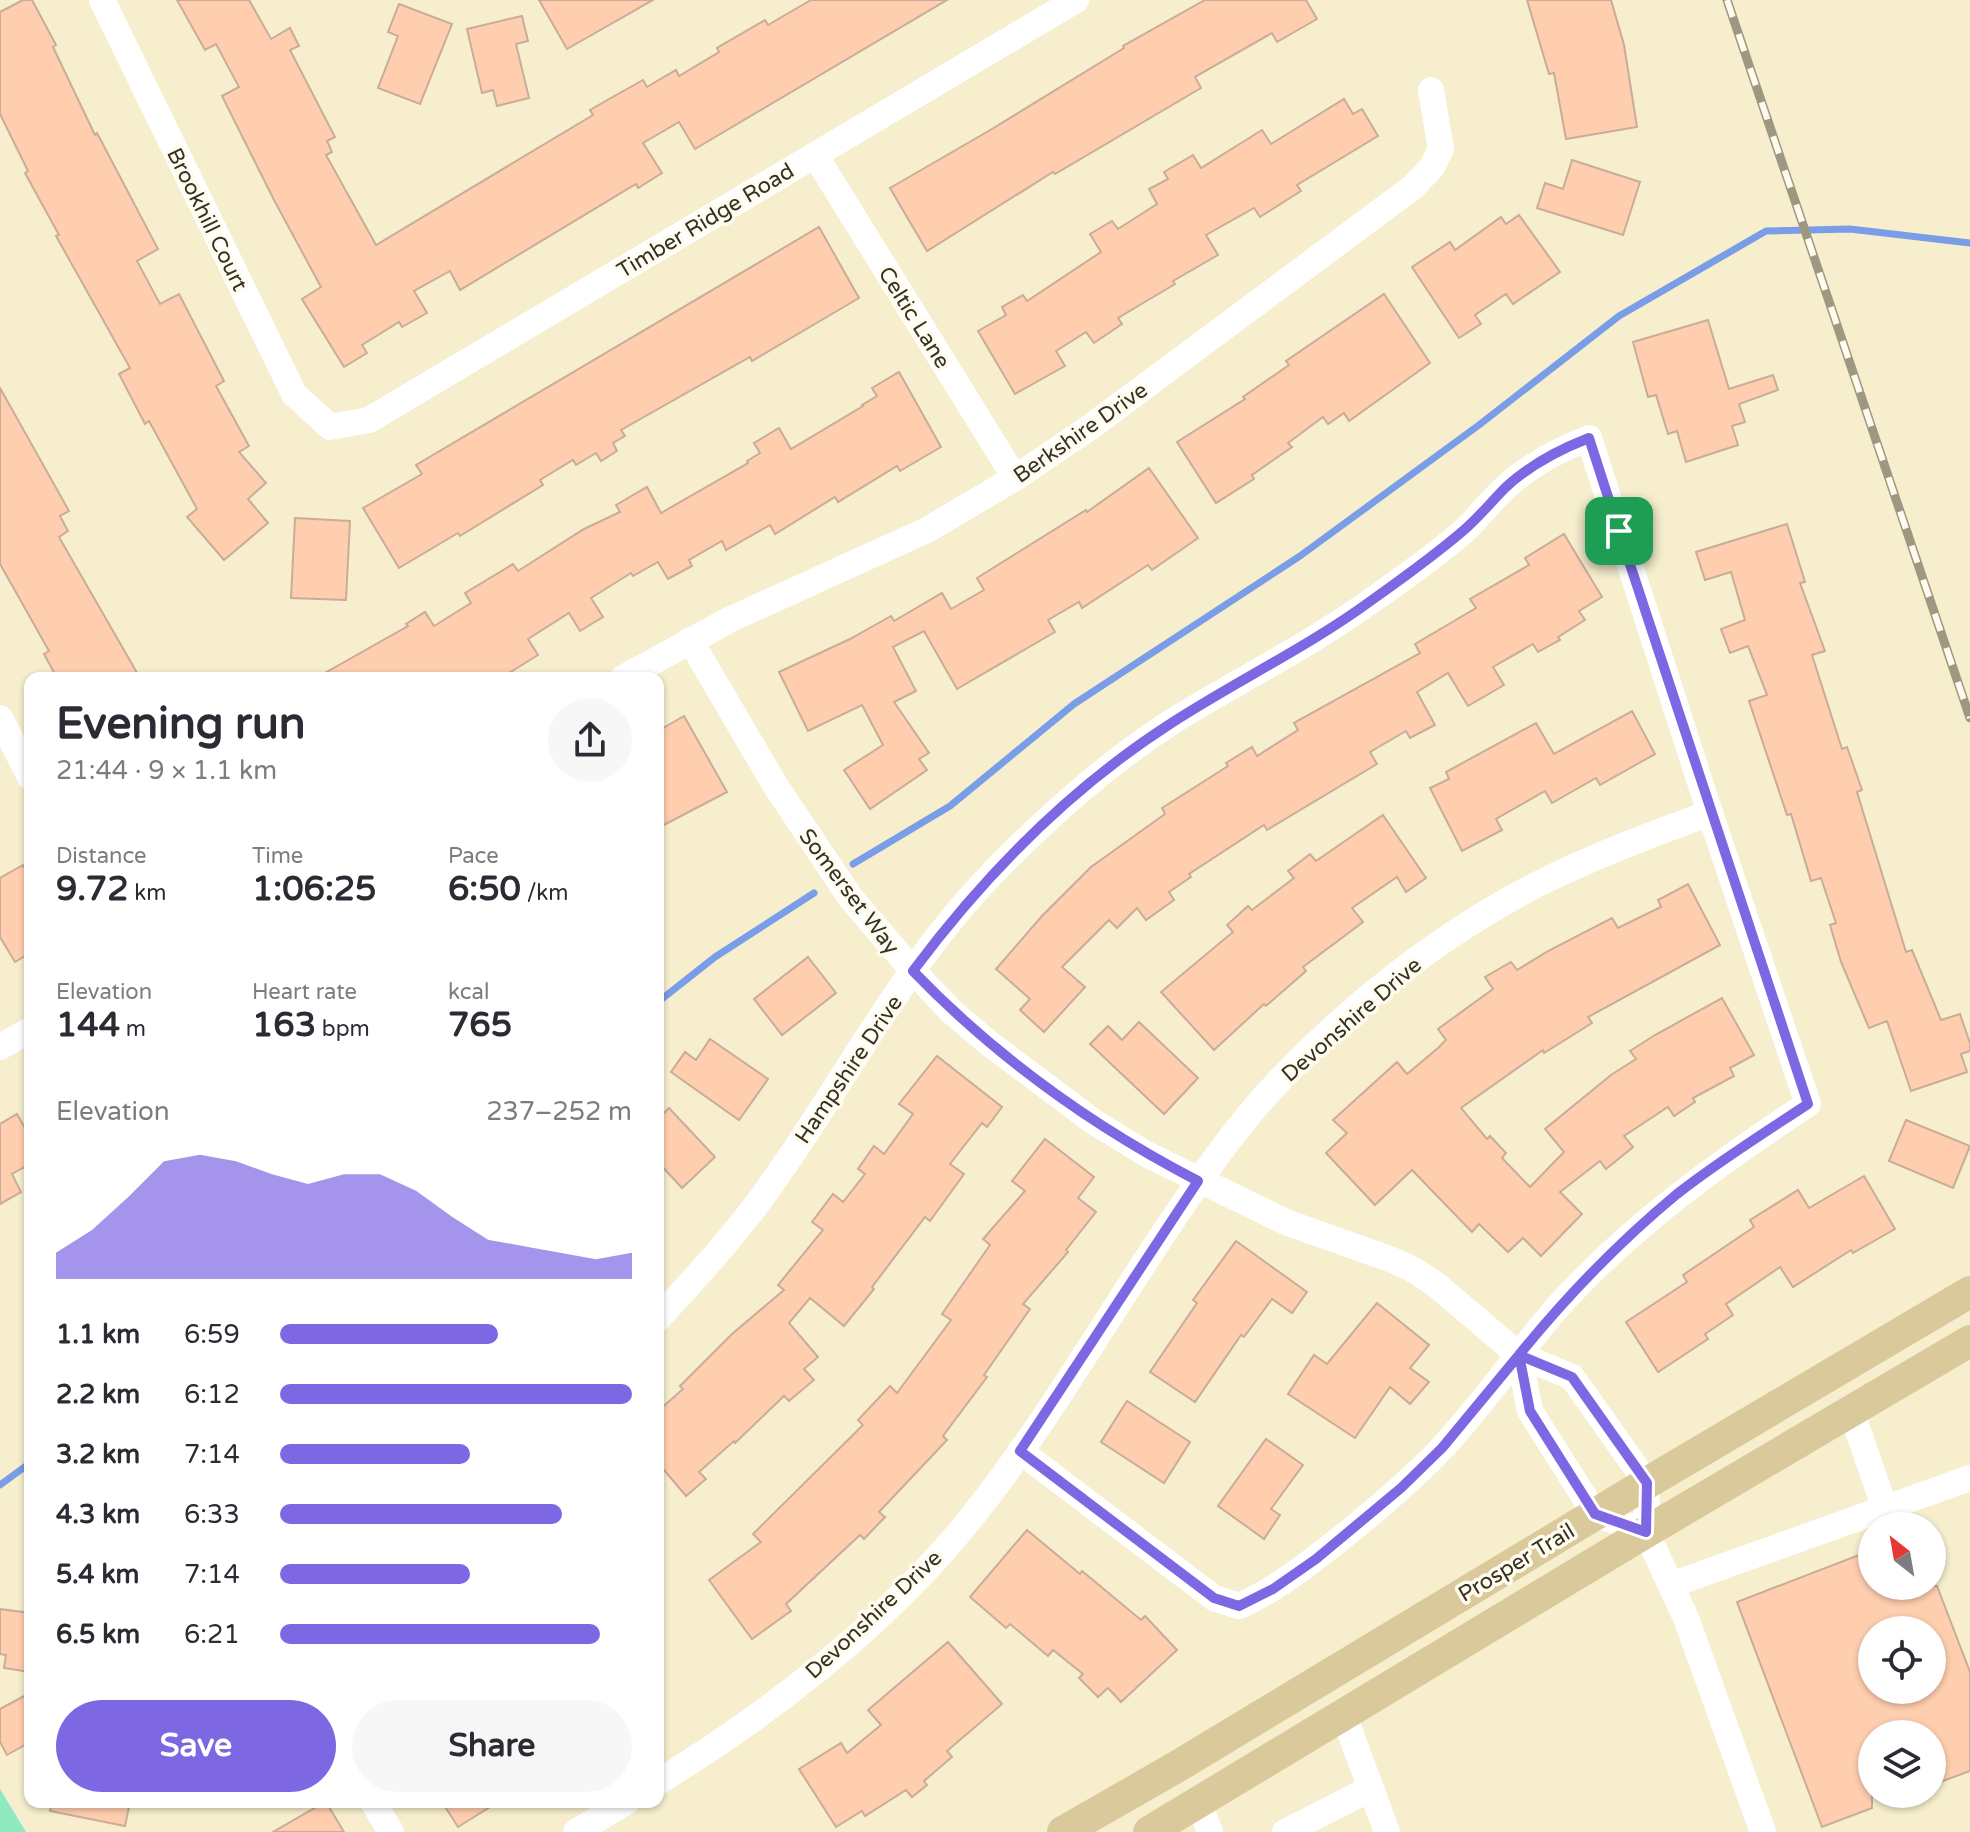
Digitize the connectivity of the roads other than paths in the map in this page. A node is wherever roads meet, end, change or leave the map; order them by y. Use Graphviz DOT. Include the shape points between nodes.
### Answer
graph roads {
  1 [pos="102,0"];
  2 [pos="1076,0"];
  3 [pos="1431,90"];
  4 [pos="815,155"];
  5 [pos="330,427"];
  6 [pos="1015,478"];
  7 [pos="690,640"];
  8 [pos="634,672"];
  9 [pos="0,718"];
  10 [pos="24,765"];
  11 [pos="1710,813"];
  12 [pos="913,971"];
  13 [pos="24,1033"];
  14 [pos="0,1047"];
  15 [pos="1198,1181"];
  16 [pos="1970,1292"];
  17 [pos="664,1312"];
  18 [pos="1970,1341"];
  19 [pos="1519,1355"];
  20 [pos="1852,1413"];
  21 [pos="1020,1451"];
  22 [pos="1970,1478"];
  23 [pos="1647,1483"];
  24 [pos="1885,1509"];
  25 [pos="1595,1514"];
  26 [pos="1646,1532"];
  27 [pos="1671,1585"];
  28 [pos="1344,1716"];
  29 [pos="1178,1766"];
  30 [pos="664,1778"];
  31 [pos="1370,1789"];
  32 [pos="377,1808"];
  33 [pos="620,1808"];
  34 [pos="1205,1818"];
  35 [pos="604,1825"];
  36 [pos="391,1832"];
  37 [pos="576,1832"];
  38 [pos="1063,1832"];
  39 [pos="1149,1832"];
  40 [pos="1285,1832"];
  41 [pos="1387,1832"];
  42 [pos="1763,1832"];
  1 -- 5 [label="street, Brookhill Court" via="294,394"];
  2 -- 4 [label="street, Timber Ridge Road"];
  3 -- 6 [label="street, Berkshire Drive" via="1441,149 1413,187"];
  4 -- 5 [label="street, Timber Ridge Road" via="369,420"];
  4 -- 6 [label="street, Celtic Lane"];
  6 -- 7 [label="street, Berkshire Drive" via="893,547"];
  7 -- 8 [label="street, Berkshire Drive"];
  7 -- 12 [label="street, Somerset Way" via="797,821 850,897"];
  9 -- 10 [label="street"];
  11 -- 12 [label="street, Hampshire Drive" via="1589,438 1531,466 1465,529 1369,603 1120,759 990,877"];
  11 -- 15 [label="street, Devonshire Drive" via="1531,888 1427,954 1335,1027 1277,1083"];
  11 -- 19 [label="street" via="1808,1104 1677,1195 1556,1309"];
  12 -- 15 [label="street, Somerset Way" via="952,1012 1039,1083 1135,1147"];
  12 -- 17 [label="street, Hampshire Drive" via="760,1200"];
  13 -- 14 [label="street"];
  15 -- 19 [label="street, Somerset Way" via="1288,1223 1412,1269"];
  15 -- 21 [label="street, Devonshire Drive"];
  16 -- 23 [label="main road, Prosper Trail"];
  18 -- 20 [label="main road, Prosper Trail"];
  19 -- 21 [label="street" via="1442,1448 1401,1488 1316,1559 1239,1606 1214,1598"];
  19 -- 23 [label="street, Somerset Way" via="1572,1377"];
  19 -- 25 [label="street" via="1530,1411"];
  20 -- 24 [label="street"];
  20 -- 26 [label="main road, Prosper Trail"];
  21 -- 30 [label="street, Devonshire Drive" via="966,1523 863,1630 746,1725"];
  22 -- 24 [label="street"];
  23 -- 25 [label="main road, Prosper Trail"];
  23 -- 26 [label="street"];
  24 -- 27 [label="street"];
  25 -- 26 [label="street"];
  25 -- 29 [label="main road, Prosper Trail"];
  26 -- 27 [label="street"];
  26 -- 28 [label="main road, Prosper Trail"];
  27 -- 42 [label="street"];
  28 -- 31 [label="street"];
  28 -- 34 [label="main road, Prosper Trail"];
  29 -- 34 [label="main road"];
  29 -- 38 [label="main road, Prosper Trail"];
  31 -- 40 [label="street"];
  31 -- 41 [label="street"];
  32 -- 36 [label="street"];
  33 -- 35 [label="street"];
  34 -- 39 [label="main road, Prosper Trail"];
  35 -- 37 [label="street"];
}
